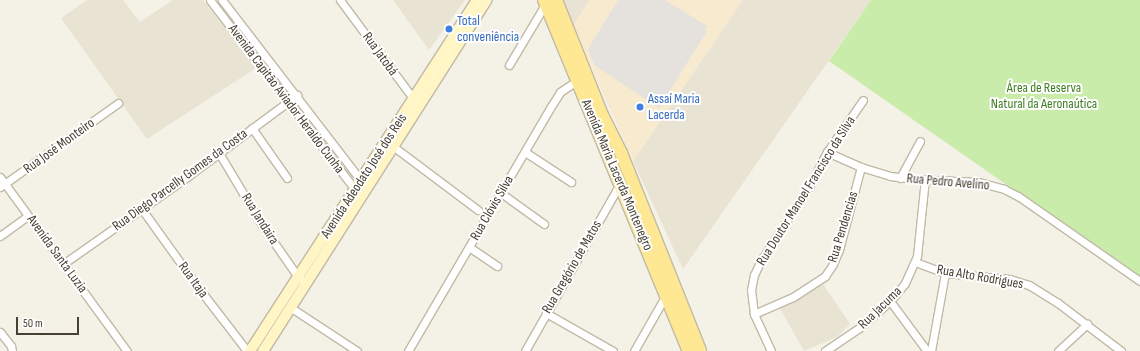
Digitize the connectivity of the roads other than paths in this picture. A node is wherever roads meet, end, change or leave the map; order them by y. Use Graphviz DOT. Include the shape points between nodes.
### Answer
graph roads {
  1 [pos="210,0"];
  2 [pos="222,0"];
  3 [pos="340,0"];
  4 [pos="477,0"];
  5 [pos="487,0"];
  6 [pos="549,1"];
  7 [pos="509,65"];
  8 [pos="582,78"];
  9 [pos="296,95"];
  10 [pos="863,100"];
  11 [pos="289,102"];
  12 [pos="417,102"];
  13 [pos="118,103"];
  14 [pos="252,128"];
  15 [pos="920,141"];
  16 [pos="390,144"];
  17 [pos="525,152"];
  18 [pos="827,152"];
  19 [pos="219,153"];
  20 [pos="861,167"];
  21 [pos="0,177"];
  22 [pos="287,178"];
  23 [pos="900,178"];
  24 [pos="925,179"];
  25 [pos="361,180"];
  26 [pos="571,182"];
  27 [pos="620,184"];
  28 [pos="3,186"];
  29 [pos="355,189"];
  30 [pos="501,193"];
  31 [pos="365,194"];
  32 [pos="141,208"];
  33 [pos="478,210"];
  34 [pos="28,216"];
  35 [pos="544,224"];
  36 [pos="0,236"];
  37 [pos="469,247"];
  38 [pos="915,262"];
  39 [pos="63,264"];
  40 [pos="497,266"];
  41 [pos="945,274"];
  42 [pos="302,280"];
  43 [pos="1140,281"];
  44 [pos="667,294"];
  45 [pos="890,301"];
  46 [pos="290,307"];
  47 [pos="546,313"];
  48 [pos="754,314"];
  49 [pos="1087,324"];
  50 [pos="0,332"];
  51 [pos="12,351"];
  52 [pos="126,351"];
  53 [pos="248,351"];
  54 [pos="263,351"];
  55 [pos="357,351"];
  56 [pos="408,351"];
  57 [pos="525,351"];
  58 [pos="613,351"];
  59 [pos="634,351"];
  60 [pos="689,351"];
  61 [pos="700,351"];
  62 [pos="771,351"];
  63 [pos="825,351"];
  64 [pos="927,351"];
  65 [pos="930,351"];
  66 [pos="1058,351"];
  67 [pos="1121,351"];
  1 -- 11 [label="street, Avenida Capitão Aviador Heraldo Cunha"];
  2 -- 9 [label="street, Avenida Capitão Aviador Heraldo Cunha"];
  3 -- 12 [label="street, Rua Jatobá"];
  4 -- 12 [label="main road, Avenida Adeodato José dos Reis"];
  5 -- 12 [label="main road, Avenida Adeodato José dos Reis"];
  6 -- 7 [label="street"];
  6 -- 8 [label="main road, Avenida Maria Lacerda Montenegro"];
  8 -- 17 [label="street, Rua Clóvis Silva" via="560,92"];
  8 -- 27 [label="main road, Avenida Maria Lacerda Montenegro"];
  8 -- 61 [label="main road, Avenida Maria Lacerda Montenegro" via="621,153"];
  9 -- 11 [label="street, Rua Diego Parcelly Gomes da Costa"];
  9 -- 25 [label="street, Avenida Capitão Aviador Heraldo Cunha"];
  10 -- 18 [label="street, Rua Doutor Manoel Francisco da Silva"];
  11 -- 14 [label="street, Rua Diego Parcelly Gomes da Costa"];
  11 -- 29 [label="street, Avenida Capitão Aviador Heraldo Cunha"];
  12 -- 16 [label="main road, Avenida Adeodato José dos Reis"];
  13 -- 28 [label="street, Rua José Monteiro"];
  14 -- 19 [label="street, Rua Diego Parcelly Gomes da Costa"];
  14 -- 22 [label="street"];
  15 -- 23 [label="street"];
  16 -- 25 [label="main road, Avenida Adeodato José dos Reis"];
  16 -- 31 [label="main road, Avenida Adeodato José dos Reis"];
  16 -- 33 [label="street"];
  17 -- 26 [label="street"];
  17 -- 30 [label="street, Rua Clóvis Silva"];
  18 -- 20 [label="street, Rua Pedro Avelino"];
  18 -- 48 [label="street, Rua Doutor Manoel Francisco da Silva" via="790,217 760,262 751,290"];
  19 -- 32 [label="street, Rua Diego Parcelly Gomes da Costa"];
  19 -- 42 [label="street, Rua Jandaira" via="262,225"];
  20 -- 23 [label="street, Rua Pedro Avelino"];
  20 -- 48 [label="street, Rua Pendencias" via="839,250 825,276 793,297"];
  21 -- 28 [label="street, Avenida Santa Luzia"];
  23 -- 24 [label="street, Rua Pedro Avelino"];
  24 -- 38 [label="street, Rua Jacuma" via="919,248"];
  24 -- 43 [label="street, Rua Pedro Avelino" via="978,182 1004,189 1018,196"];
  25 -- 29 [label="main road, Avenida Adeodato José dos Reis"];
  25 -- 31 [label="street, Avenida Capitão Aviador Heraldo Cunha"];
  27 -- 44 [label="main road, Avenida Maria Lacerda Montenegro"];
  27 -- 47 [label="street, Rua Gregório de Matos"];
  28 -- 34 [label="street, Avenida Santa Luzia"];
  29 -- 31 [label="street, Avenida Capitão Aviador Heraldo Cunha"];
  29 -- 42 [label="main road, Avenida Adeodato José dos Reis"];
  30 -- 35 [label="street"];
  30 -- 37 [label="street, Rua Clóvis Silva"];
  31 -- 42 [label="main road, Avenida Adeodato José dos Reis"];
  32 -- 39 [label="street, Rua Diego Parcelly Gomes da Costa"];
  32 -- 53 [label="street, Rua Itaja"];
  34 -- 36 [label="street"];
  34 -- 39 [label="street, Avenida Santa Luzia"];
  37 -- 40 [label="street"];
  37 -- 56 [label="street, Rua Clóvis Silva"];
  38 -- 41 [label="street, Rua Alto Rodrigues"];
  38 -- 45 [label="street, Rua Jacuma" via="905,283"];
  39 -- 52 [label="street, Avenida Santa Luzia"];
  41 -- 49 [label="street, Rua Alto Rodrigues" via="1019,281 1058,303"];
  41 -- 65 [label="street"];
  42 -- 46 [label="main road, Avenida Adeodato José dos Reis"];
  42 -- 53 [label="main road, Avenida Adeodato José dos Reis"];
  44 -- 59 [label="street"];
  44 -- 60 [label="main road, Avenida Maria Lacerda Montenegro"];
  45 -- 63 [label="street, Rua Jacuma" via="849,336"];
  45 -- 64 [label="street"];
  46 -- 54 [label="main road, Avenida Adeodato José dos Reis"];
  46 -- 55 [label="street"];
  47 -- 57 [label="street, Rua Gregório de Matos"];
  47 -- 58 [label="street"];
  48 -- 62 [label="street, Rua Doutor Manoel Francisco da Silva"];
  49 -- 66 [label="street"];
  49 -- 67 [label="street, Rua Alto Rodrigues"];
  50 -- 51 [label="street"];
}
